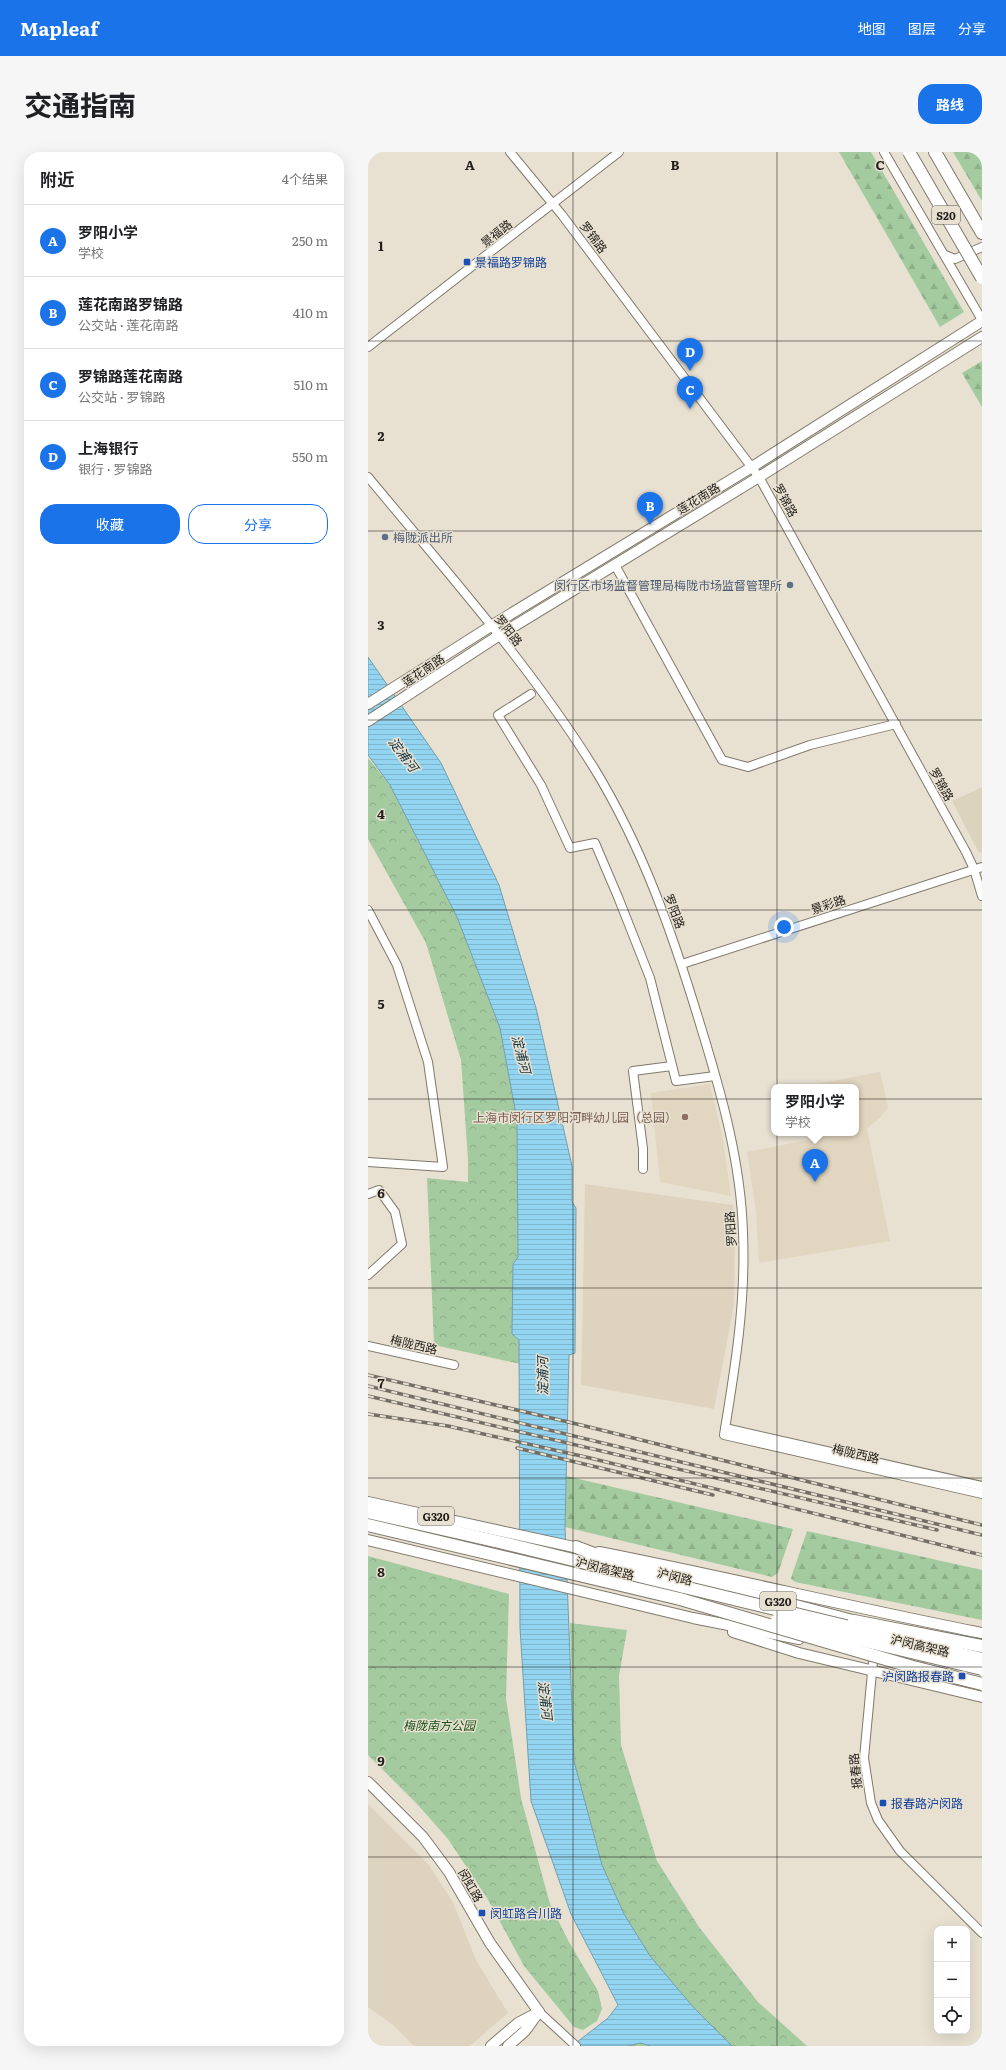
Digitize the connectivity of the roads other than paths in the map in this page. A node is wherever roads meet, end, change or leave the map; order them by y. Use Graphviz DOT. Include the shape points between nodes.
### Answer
graph roads {
  1 [pos="510,152"];
  2 [pos="619,152"];
  3 [pos="884,152"];
  4 [pos="909,152"];
  5 [pos="936,152"];
  6 [pos="553,204"];
  7 [pos="982,233"];
  8 [pos="982,247"];
  9 [pos="944,255"];
  10 [pos="982,278"];
  11 [pos="982,321"];
  12 [pos="982,336"];
  13 [pos="368,347"];
  14 [pos="752,467"];
  15 [pos="368,477"];
  16 [pos="759,477"];
  17 [pos="615,565"];
  18 [pos="491,626"];
  19 [pos="498,636"];
  20 [pos="531,694"];
  21 [pos="368,704"];
  22 [pos="368,721"];
  23 [pos="896,724"];
  24 [pos="978,868"];
  25 [pos="982,896"];
  26 [pos="369,914"];
  27 [pos="682,964"];
  28 [pos="672,1066"];
  29 [pos="715,1076"];
  30 [pos="368,1162"];
  31 [pos="643,1169"];
  32 [pos="368,1194"];
  33 [pos="368,1275"];
  34 [pos="368,1346"];
  35 [pos="454,1365"];
  36 [pos="724,1431"];
  37 [pos="838,1457"];
  38 [pos="982,1486"];
  39 [pos="982,1494"];
  40 [pos="368,1502"];
  41 [pos="368,1512"];
  42 [pos="368,1526"];
  43 [pos="368,1540"];
  44 [pos="576,1547"];
  45 [pos="682,1593"];
  46 [pos="881,1612"];
  47 [pos="693,1618"];
  48 [pos="879,1628"];
  49 [pos="982,1633"];
  50 [pos="982,1646"];
  51 [pos="982,1652"];
  52 [pos="874,1653"];
  53 [pos="982,1660"];
  54 [pos="982,1669"];
  55 [pos="872,1672"];
  56 [pos="982,1677"];
  57 [pos="982,1684"];
  58 [pos="982,1697"];
  59 [pos="368,1782"];
  60 [pos="982,1933"];
  61 [pos="539,2012"];
  62 [pos="574,2043"];
  63 [pos="491,2046"];
  64 [pos="508,2046"];
  1 -- 6 [label="street, 罗锦路"];
  2 -- 6 [label="street, 景福路"];
  3 -- 9 [label="street"];
  4 -- 10 [label="highway, S20, bridge"];
  5 -- 7 [label="highway, S20"];
  6 -- 13 [label="street, 景福路"];
  6 -- 14 [label="street, 罗锦路"];
  8 -- 9 [label="street" via="955,259"];
  9 -- 11 [label="street"];
  11 -- 14 [label="main road, 莲花南路"];
  12 -- 16 [label="main road, 莲花南路"];
  14 -- 16 [label="street, 罗锦路"];
  14 -- 18 [label="main road, 莲花南路"];
  15 -- 18 [label="street, 罗阳路"];
  16 -- 17 [label="main road, 莲花南路"];
  16 -- 23 [label="street, 罗锦路"];
  17 -- 19 [label="main road, 莲花南路"];
  17 -- 23 [label="street" via="722,760 748,766 810,745"];
  18 -- 19 [label="street, 罗阳路"];
  18 -- 21 [label="main road, 莲花南路"];
  19 -- 22 [label="main road, 莲花南路"];
  19 -- 27 [label="street, 罗阳路" via="594,768 642,859"];
  20 -- 28 [label="street" via="498,715 541,785 570,848 594,843 650,978"];
  23 -- 24 [label="street, 罗锦路"];
  24 -- 25 [label="street, 罗锦路"];
  24 -- 27 [label="street, 景彩路"];
  26 -- 30 [label="street" via="396,965 428,1062 443,1167"];
  27 -- 29 [label="street, 罗阳路"];
  28 -- 29 [label="street" via="676,1081"];
  28 -- 31 [label="street" via="633,1071 643,1149"];
  29 -- 36 [label="street, 罗阳路" via="737,1174 743,1230 742,1320"];
  32 -- 33 [label="street" via="379,1190 395,1212 402,1244"];
  34 -- 35 [label="street, 梅陇西路"];
  36 -- 37 [label="street, 梅陇西路"];
  37 -- 38 [label="street, 梅陇西路"];
  37 -- 39 [label="street, 梅陇西路"];
  40 -- 44 [label="main road, 沪闵路 / G320"];
  41 -- 45 [label="highway, 沪闵高架路" via="499,1542"];
  42 -- 45 [label="highway, 沪闵高架路"];
  43 -- 47 [label="main road"];
  44 -- 46 [label="main road" via="718,1575"];
  44 -- 48 [label="highway, 沪闵路 / G320" via="621,1564"];
  45 -- 50 [label="highway, bridge"];
  45 -- 53 [label="highway, 沪闵高架路, bridge"];
  45 -- 54 [label="highway, 沪闵高架路, bridge"];
  45 -- 57 [label="highway, bridge" via="913,1667"];
  46 -- 48 [label="street, 报春路"];
  46 -- 49 [label="main road"];
  47 -- 52 [label="main road"];
  47 -- 55 [label="main road" via="799,1653"];
  48 -- 51 [label="highway, 沪闵路 / G320"];
  48 -- 52 [label="street, 报春路"];
  52 -- 55 [label="street, 报春路"];
  52 -- 56 [label="highway"];
  55 -- 58 [label="main road"];
  55 -- 60 [label="street, 报春路" via="864,1758 868,1787 878,1820 900,1851"];
  59 -- 61 [label="main road, 闵虹路" via="423,1837 449,1872 490,1943"];
  61 -- 62 [label="street"];
  61 -- 63 [label="main road" via="518,2023"];
  61 -- 64 [label="main road" via="524,2032"];
}
